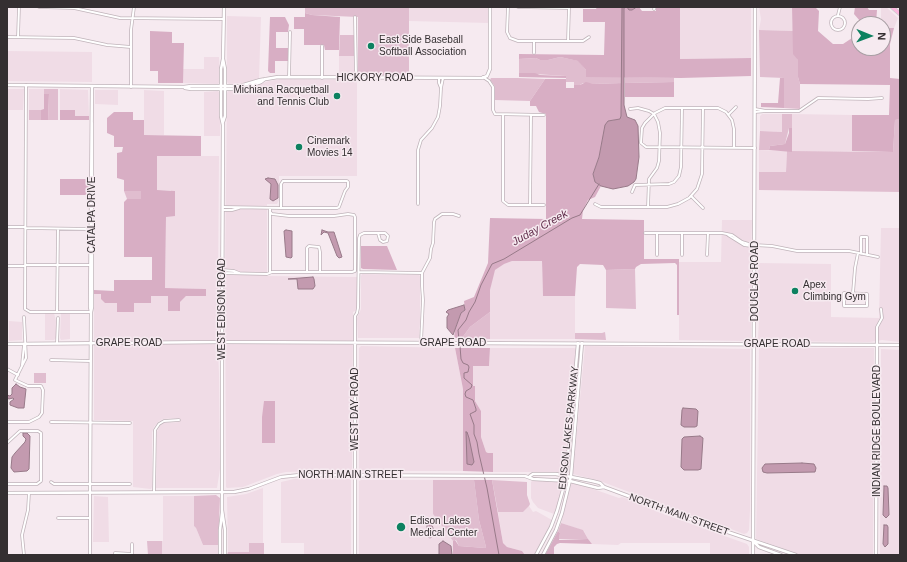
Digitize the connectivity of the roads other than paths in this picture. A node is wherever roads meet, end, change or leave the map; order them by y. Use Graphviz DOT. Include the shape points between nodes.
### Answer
graph roads {
  1 [pos="19,7"];
  2 [pos="39,7"];
  3 [pos="134,7"];
  4 [pos="224,7"];
  5 [pos="490,7"];
  6 [pos="508,7"];
  7 [pos="518,7"];
  8 [pos="569,7"];
  9 [pos="755,7"];
  10 [pos="840,7"];
  11 [pos="892,7"];
  12 [pos="900,14"];
  13 [pos="838,15"];
  14 [pos="355,17"];
  15 [pos="132,18"];
  16 [pos="224,19"];
  17 [pos="290,32"];
  18 [pos="7,37"];
  19 [pos="18,37"];
  20 [pos="589,37"];
  21 [pos="534,41"];
  22 [pos="568,41"];
  23 [pos="322,46"];
  24 [pos="131,47"];
  25 [pos="534,53"];
  26 [pos="223,59"];
  27 [pos="289,77"];
  28 [pos="356,77"];
  29 [pos="484,77"];
  30 [pos="322,78"];
  31 [pos="438,78"];
  32 [pos="443,78"];
  33 [pos="7,85"];
  34 [pos="26,85"];
  35 [pos="92,86"];
  36 [pos="131,87"];
  37 [pos="221,88"];
  38 [pos="225,88"];
  39 [pos="441,88"];
  40 [pos="882,98"];
  41 [pos="736,107"];
  42 [pos="682,108"];
  43 [pos="703,108"];
  44 [pos="630,109"];
  45 [pos="755,111"];
  46 [pos="654,114"];
  47 [pos="729,114"];
  48 [pos="503,115"];
  49 [pos="531,115"];
  50 [pos="544,115"];
  51 [pos="223,125"];
  52 [pos="659,147"];
  53 [pos="681,147"];
  54 [pos="703,147"];
  55 [pos="734,147"];
  56 [pos="755,148"];
  57 [pos="648,185"];
  58 [pos="632,192"];
  59 [pos="691,196"];
  60 [pos="418,204"];
  61 [pos="530,204"];
  62 [pos="595,204"];
  63 [pos="544,205"];
  64 [pos="648,207"];
  65 [pos="270,208"];
  66 [pos="281,208"];
  67 [pos="703,208"];
  68 [pos="223,209"];
  69 [pos="270,211"];
  70 [pos="458,216"];
  71 [pos="7,227"];
  72 [pos="25,228"];
  73 [pos="58,229"];
  74 [pos="91,230"];
  75 [pos="378,233"];
  76 [pos="645,233"];
  77 [pos="657,233"];
  78 [pos="682,233"];
  79 [pos="708,233"];
  80 [pos="753,245"];
  81 [pos="860,254"];
  82 [pos="657,255"];
  83 [pos="682,255"];
  84 [pos="708,255"];
  85 [pos="867,255"];
  86 [pos="878,257"];
  87 [pos="25,265"];
  88 [pos="58,265"];
  89 [pos="91,265"];
  90 [pos="7,266"];
  91 [pos="222,272"];
  92 [pos="270,272"];
  93 [pos="307,272"];
  94 [pos="320,272"];
  95 [pos="359,272"];
  96 [pos="422,273"];
  97 [pos="853,293"];
  98 [pos="881,309"];
  99 [pos="58,311"];
  100 [pos="91,312"];
  101 [pos="24,317"];
  102 [pos="58,318"];
  103 [pos="222,342"];
  104 [pos="354,342"];
  105 [pos="421,342"];
  106 [pos="90,343"];
  107 [pos="578,343"];
  108 [pos="582,343"];
  109 [pos="7,344"];
  110 [pos="24,344"];
  111 [pos="57,344"];
  112 [pos="754,344"];
  113 [pos="877,345"];
  114 [pos="900,345"];
  115 [pos="51,360"];
  116 [pos="90,361"];
  117 [pos="7,369"];
  118 [pos="18,375"];
  119 [pos="179,420"];
  120 [pos="7,422"];
  121 [pos="51,422"];
  122 [pos="90,422"];
  123 [pos="130,423"];
  124 [pos="7,443"];
  125 [pos="355,475"];
  126 [pos="566,475"];
  127 [pos="530,476"];
  128 [pos="571,476"];
  129 [pos="565,480"];
  130 [pos="570,481"];
  131 [pos="51,482"];
  132 [pos="7,484"];
  133 [pos="90,484"];
  134 [pos="130,484"];
  135 [pos="604,487"];
  136 [pos="154,492"];
  137 [pos="222,492"];
  138 [pos="29,493"];
  139 [pos="90,493"];
  140 [pos="7,494"];
  141 [pos="222,510"];
  142 [pos="58,518"];
  143 [pos="90,518"];
  144 [pos="753,542"];
  145 [pos="132,544"];
  146 [pos="24,555"];
  147 [pos="90,555"];
  148 [pos="115,555"];
  149 [pos="220,555"];
  150 [pos="225,555"];
  151 [pos="355,555"];
  152 [pos="536,555"];
  153 [pos="543,555"];
  154 [pos="753,555"];
  155 [pos="782,555"];
  156 [pos="796,555"];
  157 [pos="876,555"];
  1 -- 19 [label="street"];
  2 -- 15 [label="street" via="74,8 114,17"];
  3 -- 15 [label="street"];
  4 -- 16 [label="main road"];
  5 -- 29 [label="main road" via="491,67 489,74"];
  6 -- 21 [label="street" via="509,38"];
  7 -- 8 [label="street"];
  8 -- 22 [label="street"];
  9 -- 45 [label="main road, DOUGLAS ROAD"];
  10 -- 13 [label="street"];
  11 -- 12 [label="main road"];
  13 -- 13 [label="street" via="844,18 845,22 844,28 838,30 832,27 831,22 832,18"];
  14 -- 28 [label="street"];
  15 -- 16 [label="street"];
  15 -- 24 [label="street"];
  16 -- 26 [label="main road"];
  17 -- 27 [label="street"];
  18 -- 19 [label="street"];
  19 -- 24 [label="street" via="74,38"];
  20 -- 22 [label="street" via="583,41"];
  21 -- 22 [label="street"];
  21 -- 25 [label="street"];
  23 -- 30 [label="street"];
  24 -- 36 [label="street"];
  26 -- 37 [label="main road, WEST EDISON ROAD"];
  26 -- 38 [label="main road, WEST EDISON ROAD"];
  27 -- 30 [label="main road, HICKORY ROAD"];
  27 -- 38 [label="main road, HICKORY ROAD"];
  28 -- 30 [label="main road, HICKORY ROAD"];
  28 -- 31 [label="main road, HICKORY ROAD"];
  29 -- 32 [label="main road, HICKORY ROAD"];
  29 -- 48 [label="street" via="493,86 494,112 496,115"];
  31 -- 32 [label="main road, HICKORY ROAD"];
  31 -- 39 [label="street"];
  32 -- 39 [label="street"];
  33 -- 34 [label="main road, HICKORY ROAD"];
  34 -- 35 [label="main road, HICKORY ROAD"];
  34 -- 72 [label="street"];
  35 -- 36 [label="main road, HICKORY ROAD"];
  35 -- 74 [label="main road, CATALPA DRIVE"];
  36 -- 37 [label="main road, HICKORY ROAD"];
  37 -- 38 [label="main road, HICKORY ROAD"];
  37 -- 51 [label="main road, WEST EDISON ROAD"];
  38 -- 51 [label="main road, WEST EDISON ROAD"];
  39 -- 60 [label="street" via="438,117 421,140 418,150"];
  40 -- 45 [label="street" via="820,97 799,111"];
  41 -- 47 [label="street"];
  42 -- 43 [label="street"];
  42 -- 46 [label="street" via="665,108"];
  42 -- 53 [label="street"];
  43 -- 47 [label="street" via="718,108"];
  43 -- 54 [label="street"];
  44 -- 46 [label="street" via="642,108"];
  45 -- 56 [label="main road, DOUGLAS ROAD"];
  46 -- 52 [label="street" via="658,121"];
  46 -- 52 [label="street" via="643,125 641,143 644,147"];
  47 -- 55 [label="street" via="734,126"];
  48 -- 49 [label="street"];
  48 -- 61 [label="street" via="504,202"];
  49 -- 50 [label="street"];
  49 -- 61 [label="street"];
  51 -- 68 [label="main road, WEST EDISON ROAD"];
  52 -- 53 [label="street"];
  52 -- 57 [label="street" via="659,163 650,176"];
  53 -- 54 [label="street"];
  53 -- 57 [label="street" via="681,170 676,180 668,185"];
  54 -- 55 [label="street"];
  54 -- 59 [label="street" via="702,174"];
  55 -- 56 [label="street"];
  56 -- 80 [label="main road, DOUGLAS ROAD"];
  57 -- 58 [label="street" via="635,186"];
  57 -- 64 [label="street"];
  59 -- 64 [label="street" via="675,206"];
  59 -- 67 [label="street"];
  61 -- 63 [label="street"];
  62 -- 64 [label="street" via="599,207"];
  65 -- 66 [label="street"];
  65 -- 68 [label="street"];
  65 -- 69 [label="street"];
  66 -- 66 [label="street" via="337,208 348,188 348,182 282,181"];
  68 -- 91 [label="main road, WEST EDISON ROAD"];
  69 -- 92 [label="street"];
  69 -- 94 [label="street" via="272,214 290,216 354,215 355,271"];
  70 -- 96 [label="street" via="442,214 435,219 430,258"];
  71 -- 72 [label="street"];
  72 -- 73 [label="street"];
  72 -- 87 [label="street"];
  73 -- 74 [label="street"];
  73 -- 88 [label="street"];
  74 -- 89 [label="main road, CATALPA DRIVE"];
  75 -- 75 [label="street" via="386,234 388,240 380,240"];
  75 -- 95 [label="street" via="364,233 360,236"];
  76 -- 77 [label="street"];
  77 -- 78 [label="street"];
  77 -- 82 [label="street"];
  78 -- 79 [label="street"];
  78 -- 83 [label="street"];
  79 -- 80 [label="street" via="722,233 744,245"];
  79 -- 84 [label="street"];
  80 -- 81 [label="street" via="797,251 844,251"];
  80 -- 112 [label="main road, DOUGLAS ROAD"];
  81 -- 85 [label="street"];
  81 -- 85 [label="street" via="861,237 867,237"];
  81 -- 97 [label="street" via="855,268"];
  85 -- 86 [label="street"];
  87 -- 88 [label="street"];
  87 -- 90 [label="street"];
  87 -- 99 [label="street" via="26,310"];
  88 -- 89 [label="street"];
  88 -- 99 [label="street"];
  89 -- 100 [label="main road, CATALPA DRIVE"];
  91 -- 92 [label="street"];
  91 -- 103 [label="main road, WEST EDISON ROAD"];
  92 -- 93 [label="street"];
  93 -- 94 [label="street"];
  93 -- 94 [label="street" via="309,246 319,247"];
  95 -- 96 [label="street"];
  95 -- 104 [label="street"];
  96 -- 105 [label="street"];
  97 -- 97 [label="street" via="867,294 867,306 844,306 844,293"];
  98 -- 113 [label="street, INDIAN RIDGE BOULEVARD"];
  99 -- 100 [label="street"];
  100 -- 106 [label="main road, CATALPA DRIVE"];
  101 -- 110 [label="street"];
  102 -- 111 [label="street"];
  103 -- 104 [label="main road, GRAPE ROAD"];
  103 -- 106 [label="main road, GRAPE ROAD"];
  103 -- 137 [label="main road, WEST EDISON ROAD"];
  104 -- 105 [label="main road, GRAPE ROAD"];
  104 -- 125 [label="main road, WEST DAY ROAD"];
  105 -- 107 [label="main road, GRAPE ROAD"];
  106 -- 111 [label="main road, GRAPE ROAD"];
  106 -- 116 [label="main road, CATALPA DRIVE"];
  107 -- 108 [label="main road, GRAPE ROAD"];
  107 -- 126 [label="main road, EDISON LAKES PARKWAY"];
  108 -- 112 [label="main road, GRAPE ROAD"];
  108 -- 128 [label="main road, EDISON LAKES PARKWAY"];
  109 -- 110 [label="main road, GRAPE ROAD"];
  110 -- 111 [label="main road, GRAPE ROAD"];
  110 -- 118 [label="street"];
  112 -- 113 [label="main road, GRAPE ROAD"];
  112 -- 144 [label="main road, DOUGLAS ROAD"];
  113 -- 114 [label="main road, GRAPE ROAD"];
  113 -- 157 [label="main road, INDIAN RIDGE BOULEVARD"];
  115 -- 116 [label="street"];
  116 -- 122 [label="main road, CATALPA DRIVE"];
  117 -- 118 [label="street"];
  118 -- 120 [label="street" via="15,380 22,384 42,388 42,413 29,422"];
  119 -- 136 [label="street" via="164,421 155,430"];
  121 -- 122 [label="street"];
  122 -- 123 [label="street"];
  122 -- 133 [label="main road, CATALPA DRIVE"];
  124 -- 132 [label="street" via="20,431 41,432 41,481 37,484"];
  125 -- 127 [label="main road, NORTH MAIN STREET"];
  125 -- 137 [label="main road, NORTH MAIN STREET" via="290,475 242,491"];
  125 -- 151 [label="main road, WEST DAY ROAD"];
  126 -- 127 [label="main road, NORTH MAIN STREET"];
  126 -- 128 [label="main road, NORTH MAIN STREET"];
  126 -- 129 [label="main road, EDISON LAKES PARKWAY"];
  127 -- 129 [label="main road, NORTH MAIN STREET" via="533,479"];
  128 -- 130 [label="main road, EDISON LAKES PARKWAY"];
  128 -- 135 [label="main road, NORTH MAIN STREET" via="600,483"];
  129 -- 130 [label="main road, NORTH MAIN STREET"];
  129 -- 152 [label="main road, EDISON LAKES PARKWAY" via="548,535"];
  130 -- 135 [label="main road, NORTH MAIN STREET" via="598,488"];
  130 -- 153 [label="main road, EDISON LAKES PARKWAY" via="560,519"];
  131 -- 133 [label="street"];
  133 -- 134 [label="street"];
  133 -- 139 [label="main road, CATALPA DRIVE"];
  135 -- 144 [label="main road, NORTH MAIN STREET"];
  136 -- 137 [label="main road, NORTH MAIN STREET"];
  136 -- 139 [label="main road, NORTH MAIN STREET"];
  137 -- 141 [label="main road"];
  138 -- 139 [label="main road, NORTH MAIN STREET"];
  138 -- 140 [label="main road, NORTH MAIN STREET"];
  138 -- 146 [label="street" via="22,535"];
  139 -- 143 [label="street"];
  141 -- 149 [label="main road"];
  141 -- 150 [label="main road"];
  142 -- 143 [label="street"];
  143 -- 147 [label="street"];
  144 -- 154 [label="main road, DOUGLAS ROAD"];
  144 -- 155 [label="main road, NORTH MAIN STREET" via="759,547"];
  144 -- 156 [label="main road, NORTH MAIN STREET"];
  145 -- 148 [label="street" via="132,554"];
}
